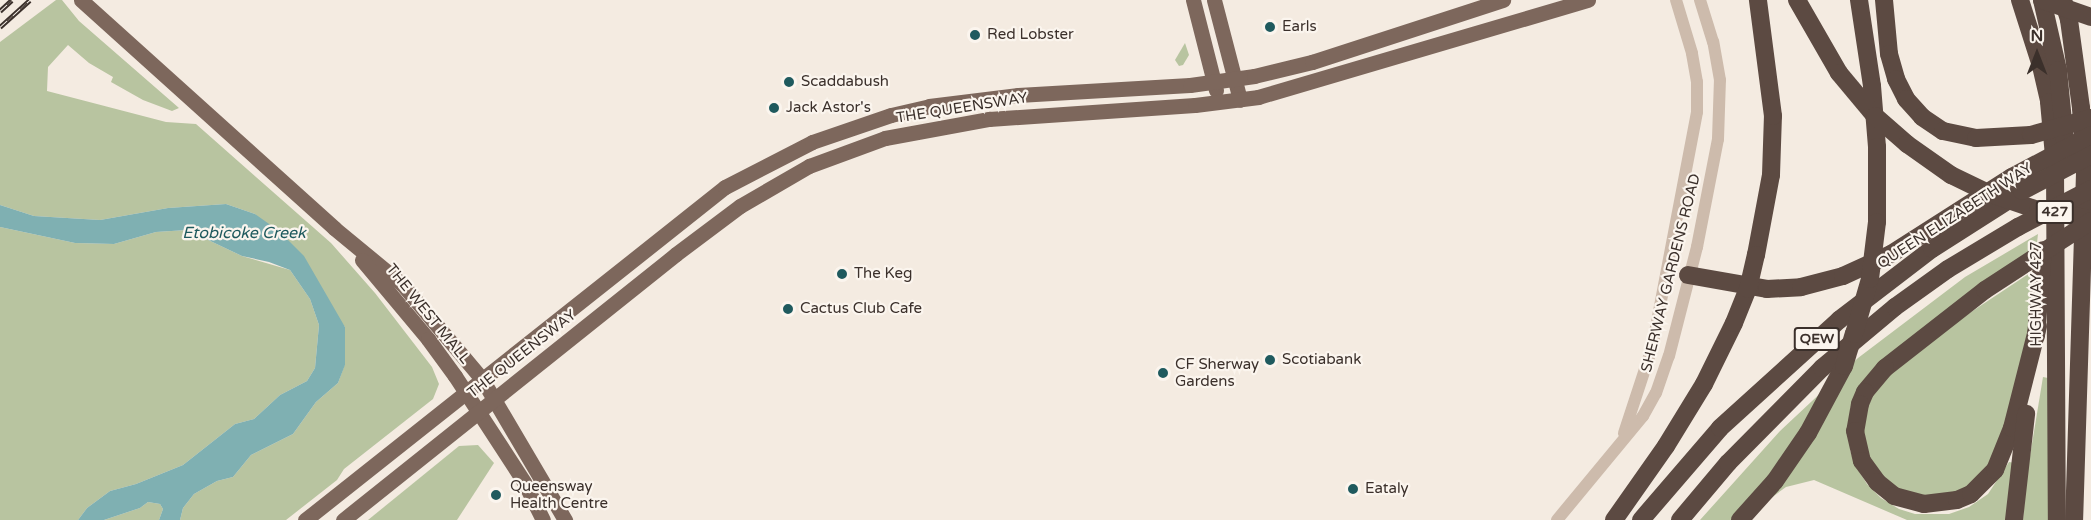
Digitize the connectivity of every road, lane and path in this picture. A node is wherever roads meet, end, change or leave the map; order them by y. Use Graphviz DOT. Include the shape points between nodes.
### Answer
graph roads {
  1 [pos="81,0"];
  2 [pos="1193,0"];
  3 [pos="1214,0"];
  4 [pos="1503,0"];
  5 [pos="1588,0"];
  6 [pos="1676,0"];
  7 [pos="1700,0"];
  8 [pos="1758,0"];
  9 [pos="1797,0"];
  10 [pos="1859,0"];
  11 [pos="1884,0"];
  12 [pos="2020,0"];
  13 [pos="2042,0"];
  14 [pos="2063,0"];
  15 [pos="2091,17"];
  16 [pos="2034,45"];
  17 [pos="1236,78"];
  18 [pos="1213,82"];
  19 [pos="1041,93"];
  20 [pos="1240,100"];
  21 [pos="1219,103"];
  22 [pos="1014,116"];
  23 [pos="2091,118"];
  24 [pos="2091,135"];
  25 [pos="2091,155"];
  26 [pos="2088,181"];
  27 [pos="2017,184"];
  28 [pos="2091,206"];
  29 [pos="2091,220"];
  30 [pos="334,228"];
  31 [pos="1667,270"];
  32 [pos="1686,283"];
  33 [pos="1663,287"];
  34 [pos="2038,326"];
  35 [pos="482,380"];
  36 [pos="2057,382"];
  37 [pos="465,392"];
  38 [pos="494,398"];
  39 [pos="477,411"];
  40 [pos="1623,437"];
  41 [pos="305,520"];
  42 [pos="343,520"];
  43 [pos="543,520"];
  44 [pos="565,520"];
  45 [pos="1557,520"];
  46 [pos="1614,520"];
  47 [pos="1641,520"];
  48 [pos="1680,520"];
  49 [pos="1740,520"];
  50 [pos="2014,520"];
  51 [pos="2057,520"];
  52 [pos="2074,520"];
  1 -- 30 [label="main road, THE WEST MALL"];
  2 -- 18 [label="main road"];
  3 -- 17 [label="main road"];
  4 -- 17 [label="main road, THE QUEENSWAY" via="1312,62"];
  5 -- 20 [label="main road, THE QUEENSWAY" via="1301,86"];
  6 -- 31 [label="street, SHERWAY GARDENS ROAD" via="1692,53 1697,112"];
  7 -- 32 [label="street, SHERWAY GARDENS ROAD" via="1720,80 1718,139 1706,207"];
  8 -- 46 [label="highway, bridge" via="1773,116 1771,175 1748,289 1704,384"];
  9 -- 29 [label="highway, bridge" via="1839,74 1875,116 1907,144 1952,175 1988,193 2038,210"];
  10 -- 49 [label="highway, bridge" via="1877,147 1877,222 1870,279 1844,366 1808,433 1775,481"];
  11 -- 23 [label="highway, bridge" via="1889,54 1896,79 1906,99 1922,117 1943,130 1976,138 2031,135"];
  12 -- 16 [label="highway, HIGHWAY 427 / 427"];
  13 -- 15 [label="highway, bridge"];
  13 -- 36 [label="highway" via="2058,70 2066,135 2065,255"];
  14 -- 26 [label="highway, 427" via="2069,21"];
  16 -- 34 [label="highway" via="2044,174"];
  16 -- 36 [label="highway, HIGHWAY 427 / 427" via="2049,102 2055,167"];
  17 -- 18 [label="main road, THE QUEENSWAY"];
  17 -- 20 [label="main road"];
  18 -- 19 [label="main road, THE QUEENSWAY"];
  18 -- 21 [label="main road"];
  19 -- 22 [label="main road" via="1027,111"];
  19 -- 35 [label="main road, THE QUEENSWAY" via="929,106 891,115 812,142 772,162 725,187"];
  20 -- 21 [label="main road, THE QUEENSWAY"];
  21 -- 22 [label="main road, THE QUEENSWAY"];
  22 -- 38 [label="main road, THE QUEENSWAY" via="885,138 780,181 676,254"];
  24 -- 27 [label="highway, bridge"];
  25 -- 27 [label="highway, QUEEN ELIZABETH WAY / QEW, bridge"];
  26 -- 28 [label="highway"];
  26 -- 48 [label="highway, bridge" via="1948,269 1822,368 1728,463"];
  26 -- 52 [label="highway, 427"];
  27 -- 32 [label="highway" via="1843,276 1801,287 1767,289"];
  27 -- 47 [label="highway, QUEEN ELIZABETH WAY / QEW" via="1839,321 1720,428"];
  29 -- 34 [label="highway, bridge" via="1985,290 1885,368 1865,392 1855,430 1862,461 1877,483 1894,496 1924,504 1957,500 1977,489 1995,470 2012,428"];
  30 -- 35 [label="main road, THE WEST MALL" via="402,284"];
  30 -- 37 [label="main road, THE WEST MALL" via="428,339"];
  31 -- 32 [label="street"];
  31 -- 33 [label="street, SHERWAY GARDENS ROAD"];
  32 -- 33 [label="street"];
  32 -- 40 [label="street, SHERWAY GARDENS ROAD" via="1656,393 1643,416"];
  33 -- 40 [label="street, SHERWAY GARDENS ROAD" via="1652,348"];
  34 -- 50 [label="highway"];
  35 -- 37 [label="main road, THE QUEENSWAY"];
  35 -- 38 [label="main road, THE WEST MALL"];
  36 -- 51 [label="highway, HIGHWAY 427 / 427"];
  37 -- 39 [label="main road, THE WEST MALL"];
  37 -- 41 [label="main road, THE QUEENSWAY"];
  38 -- 39 [label="main road, THE QUEENSWAY"];
  38 -- 44 [label="main road, THE WEST MALL"];
  39 -- 42 [label="main road, THE QUEENSWAY"];
  39 -- 43 [label="main road, THE WEST MALL" via="524,482"];
  40 -- 45 [label="street, SHERWAY GARDENS ROAD"];
}
